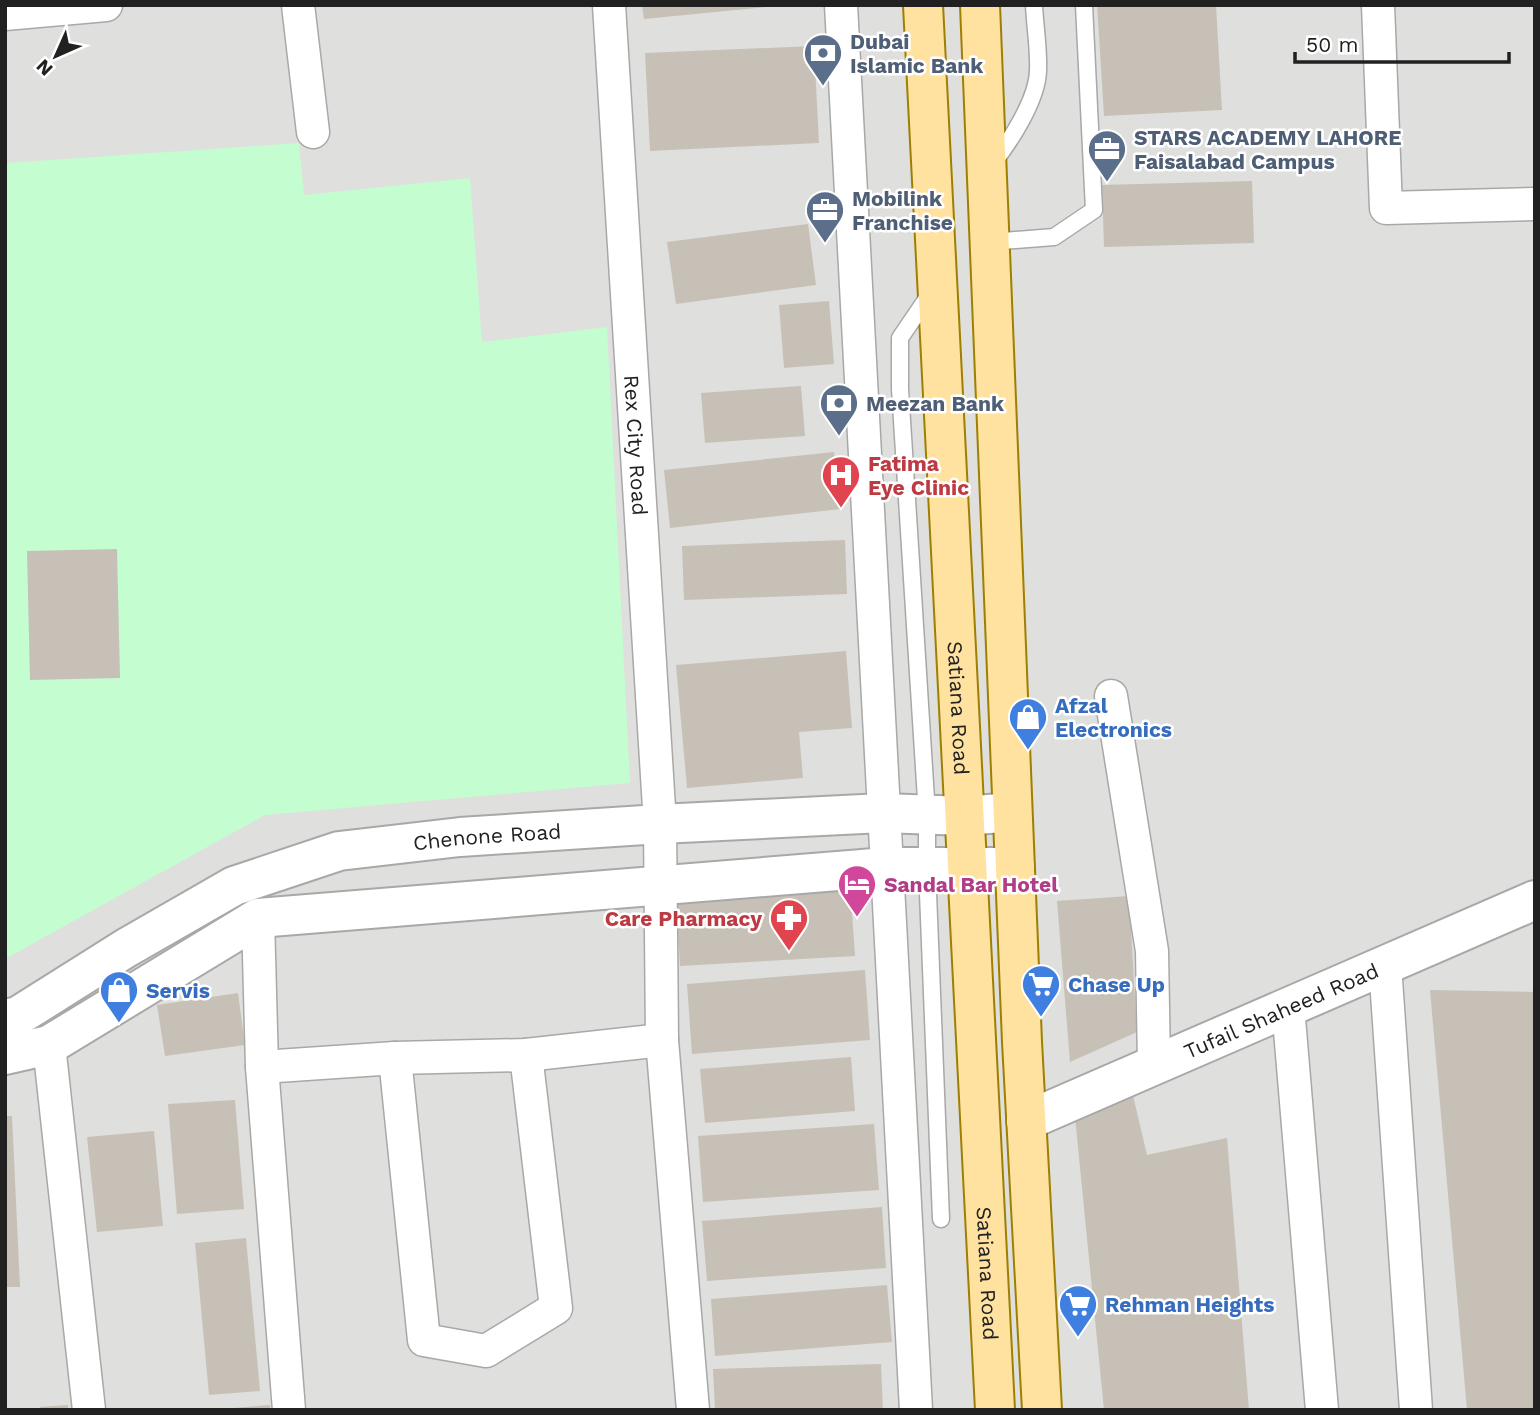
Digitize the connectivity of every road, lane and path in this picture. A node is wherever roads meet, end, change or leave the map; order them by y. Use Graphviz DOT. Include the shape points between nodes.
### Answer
graph roads {
  1 [pos="106,5"];
  2 [pos="298,5"];
  3 [pos="609,5"];
  4 [pos="841,5"];
  5 [pos="923,5"];
  6 [pos="980,5"];
  7 [pos="1034,5"];
  8 [pos="1084,5"];
  9 [pos="1378,5"];
  10 [pos="5,14"];
  11 [pos="313,132"];
  12 [pos="987,171"];
  13 [pos="1535,204"];
  14 [pos="990,242"];
  15 [pos="938,281"];
  16 [pos="1111,696"];
  17 [pos="1012,812"];
  18 [pos="883,813"];
  19 [pos="927,815"];
  20 [pos="965,816"];
  21 [pos="660,824"];
  22 [pos="887,867"];
  23 [pos="1015,867"];
  24 [pos="926,868"];
  25 [pos="967,868"];
  26 [pos="661,886"];
  27 [pos="1535,900"];
  28 [pos="258,918"];
  29 [pos="1385,965"];
  30 [pos="1288,1007"];
  31 [pos="5,1018"];
  32 [pos="662,1040"];
  33 [pos="49,1045"];
  34 [pos="5,1055"];
  35 [pos="526,1055"];
  36 [pos="395,1058"];
  37 [pos="1154,1065"];
  38 [pos="262,1067"];
  39 [pos="1026,1121"];
  40 [pos="941,1219"];
  41 [pos="89,1410"];
  42 [pos="289,1410"];
  43 [pos="693,1410"];
  44 [pos="916,1410"];
  45 [pos="995,1410"];
  46 [pos="1042,1410"];
  47 [pos="1322,1410"];
  48 [pos="1416,1410"];
  1 -- 10 [label="street"];
  2 -- 11 [label="street"];
  3 -- 21 [label="street, Rex City Road"];
  4 -- 18 [label="street"];
  5 -- 15 [label="main road, Satiana Road"];
  6 -- 12 [label="main road"];
  7 -- 12 [label="lane" via="1038,73 1012,139"];
  8 -- 14 [label="lane" via="1094,210 1054,237"];
  9 -- 13 [label="street" via="1386,208"];
  12 -- 14 [label="main road"];
  14 -- 17 [label="main road"];
  15 -- 19 [label="lane" via="900,338"];
  15 -- 20 [label="main road, Satiana Road"];
  16 -- 37 [label="street" via="1152,951"];
  17 -- 20 [label="street, Chenone Road"];
  17 -- 23 [label="main road"];
  18 -- 19 [label="street, Chenone Road"];
  18 -- 21 [label="street, Chenone Road"];
  18 -- 22 [label="street"];
  19 -- 20 [label="street, Chenone Road"];
  19 -- 24 [label="lane"];
  20 -- 25 [label="main road, Satiana Road"];
  21 -- 26 [label="street, Rex City Road"];
  21 -- 31 [label="street, Chenone Road" via="460,837 339,851 234,886 18,1016"];
  22 -- 24 [label="street"];
  22 -- 26 [label="street"];
  22 -- 44 [label="street"];
  23 -- 25 [label="street"];
  23 -- 39 [label="main road"];
  24 -- 25 [label="street"];
  24 -- 40 [label="lane"];
  25 -- 45 [label="main road, Satiana Road"];
  26 -- 28 [label="street"];
  26 -- 32 [label="street, Rex City Road"];
  27 -- 29 [label="street, Tufail Shaheed Road"];
  28 -- 33 [label="street"];
  28 -- 38 [label="street"];
  29 -- 30 [label="street, Tufail Shaheed Road"];
  29 -- 48 [label="street"];
  30 -- 37 [label="street, Tufail Shaheed Road"];
  30 -- 47 [label="street"];
  32 -- 35 [label="street"];
  32 -- 43 [label="street, Rex City Road"];
  33 -- 34 [label="street"];
  33 -- 41 [label="street"];
  35 -- 36 [label="street"];
  35 -- 36 [label="street" via="556,1308 486,1351 424,1340"];
  36 -- 38 [label="street"];
  37 -- 39 [label="street, Tufail Shaheed Road"];
  38 -- 42 [label="street"];
  39 -- 46 [label="main road"];
}
